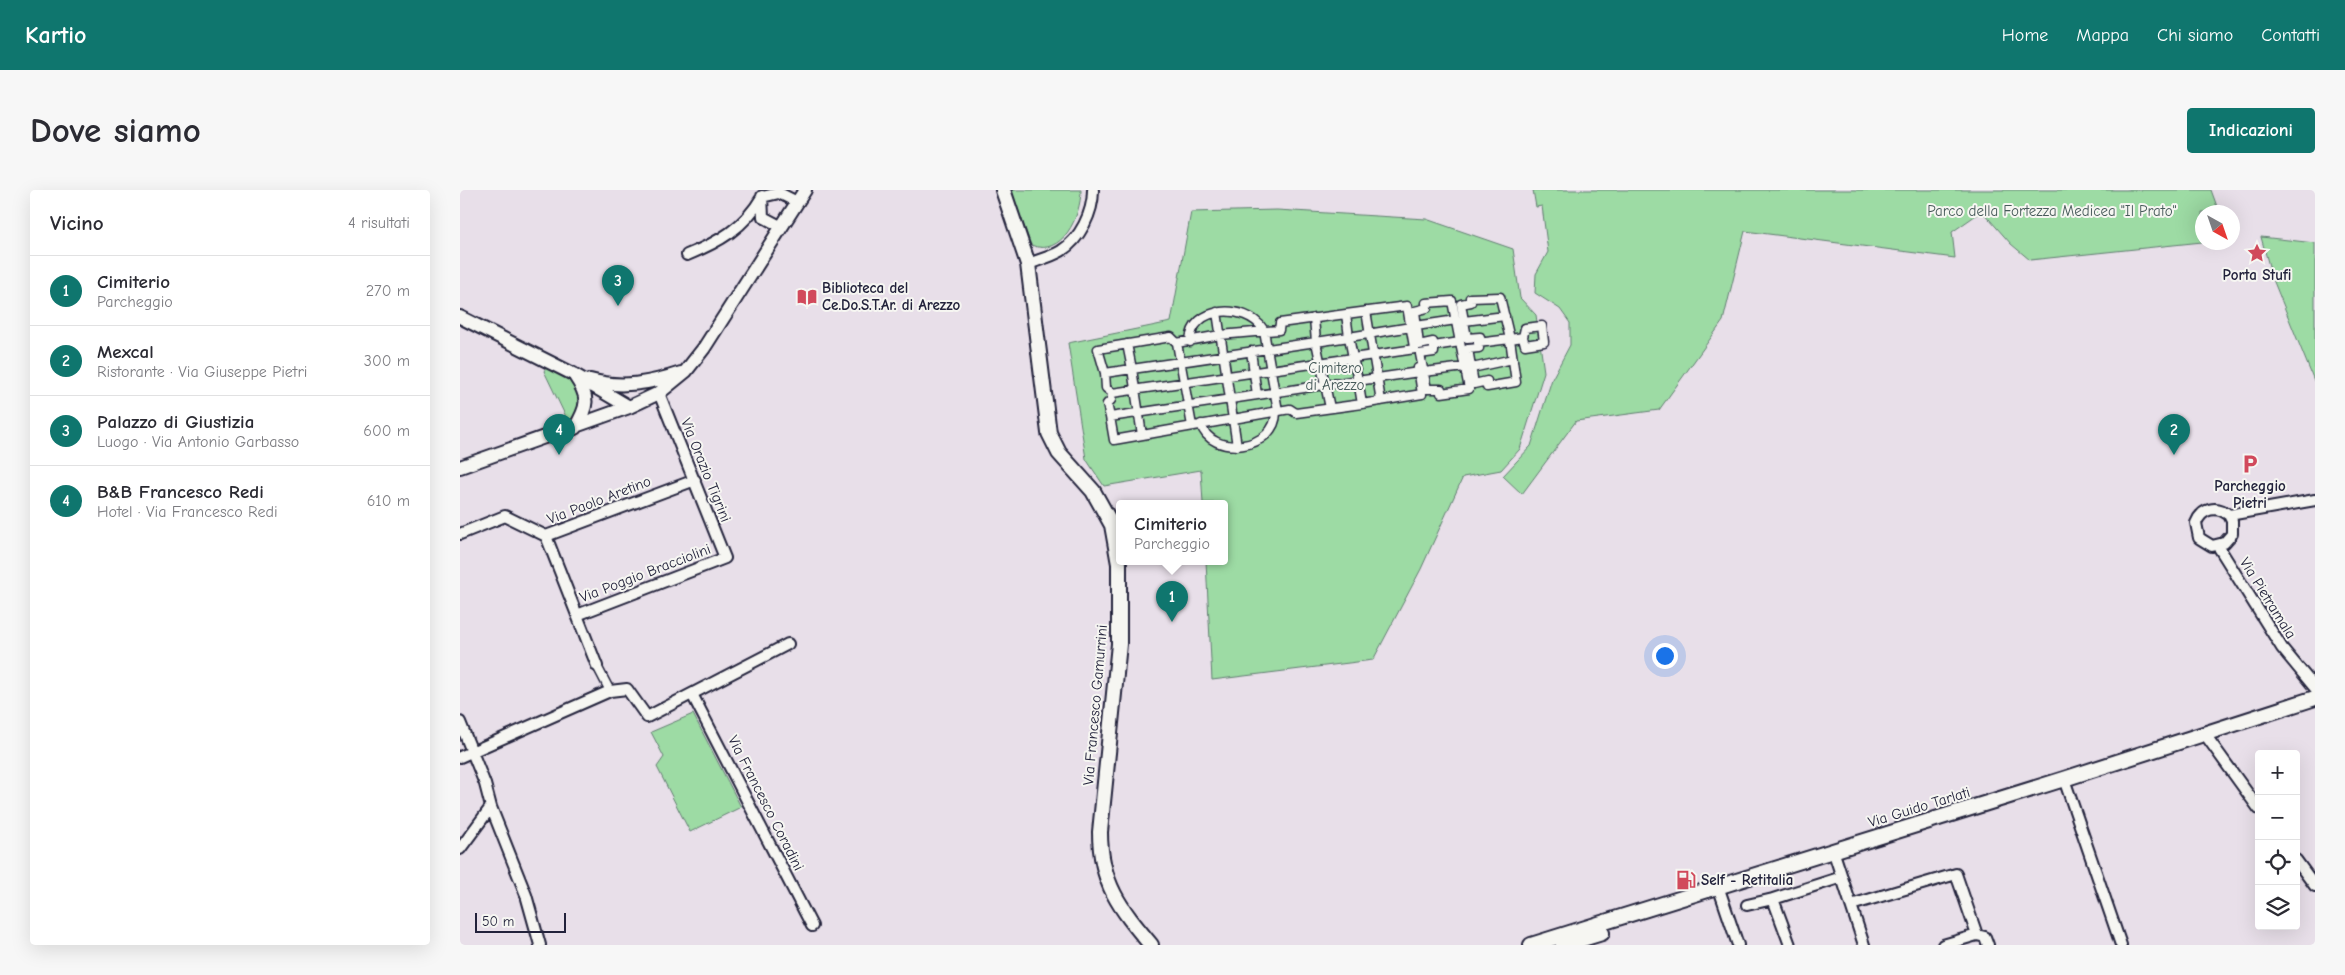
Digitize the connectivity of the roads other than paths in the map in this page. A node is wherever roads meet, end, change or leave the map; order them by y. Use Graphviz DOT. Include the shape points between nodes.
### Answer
graph roads {
  1 [pos="805,190"];
  2 [pos="1003,190"];
  3 [pos="1093,190"];
  4 [pos="762,194"];
  5 [pos="797,202"];
  6 [pos="782,227"];
  7 [pos="686,255"];
  8 [pos="1028,264"];
  9 [pos="1366,311"];
  10 [pos="1217,312"];
  11 [pos="1346,314"];
  12 [pos="1505,316"];
  13 [pos="460,317"];
  14 [pos="1314,318"];
  15 [pos="1460,321"];
  16 [pos="1414,326"];
  17 [pos="1264,330"];
  18 [pos="1369,333"];
  19 [pos="1221,335"];
  20 [pos="1349,336"];
  21 [pos="1522,338"];
  22 [pos="1510,339"];
  23 [pos="1190,342"];
  24 [pos="1316,342"];
  25 [pos="1460,342"];
  26 [pos="1481,342"];
  27 [pos="1177,343"];
  28 [pos="1127,344"];
  29 [pos="1434,346"];
  30 [pos="1267,349"];
  31 [pos="1414,349"];
  32 [pos="1251,352"];
  33 [pos="1374,355"];
  34 [pos="1224,356"];
  35 [pos="1353,358"];
  36 [pos="1513,359"];
  37 [pos="1178,362"];
  38 [pos="1321,363"];
  39 [pos="1468,367"];
  40 [pos="1132,369"];
  41 [pos="1271,370"];
  42 [pos="686,371"];
  43 [pos="1255,372"];
  44 [pos="1421,372"];
  45 [pos="1105,373"];
  46 [pos="574,374"];
  47 [pos="1228,376"];
  48 [pos="1377,378"];
  49 [pos="1358,381"];
  50 [pos="1182,383"];
  51 [pos="1325,385"];
  52 [pos="1135,390"];
  53 [pos="659,393"];
  54 [pos="1275,393"];
  55 [pos="1112,394"];
  56 [pos="1258,395"];
  57 [pos="1231,399"];
  58 [pos="1381,401"];
  59 [pos="1362,404"];
  60 [pos="1186,406"];
  61 [pos="630,407"];
  62 [pos="1330,408"];
  63 [pos="1277,411"];
  64 [pos="1138,413"];
  65 [pos="1110,417"];
  66 [pos="1234,419"];
  67 [pos="1201,424"];
  68 [pos="1192,426"];
  69 [pos="575,428"];
  70 [pos="1142,435"];
  71 [pos="1237,446"];
  72 [pos="460,467"];
  73 [pos="695,480"];
  74 [pos="2315,500"];
  75 [pos="2229,515"];
  76 [pos="460,534"];
  77 [pos="546,536"];
  78 [pos="2218,546"];
  79 [pos="1116,547"];
  80 [pos="724,558"];
  81 [pos="1119,565"];
  82 [pos="577,615"];
  83 [pos="788,644"];
  84 [pos="597,666"];
  85 [pos="2315,688"];
  86 [pos="610,690"];
  87 [pos="692,694"];
  88 [pos="2315,698"];
  89 [pos="460,722"];
  90 [pos="2204,733"];
  91 [pos="472,752"];
  92 [pos="460,757"];
  93 [pos="2064,779"];
  94 [pos="2255,803"];
  95 [pos="491,807"];
  96 [pos="460,849"];
  97 [pos="1833,850"];
  98 [pos="2300,865"];
  99 [pos="1842,878"];
  100 [pos="1718,886"];
  101 [pos="2315,886"];
  102 [pos="1774,899"];
  103 [pos="1664,904"];
  104 [pos="1747,905"];
  105 [pos="1851,905"];
  106 [pos="1608,921"];
  107 [pos="812,926"];
  108 [pos="1977,935"];
  109 [pos="540,945"];
  110 [pos="1151,945"];
  111 [pos="1531,945"];
  112 [pos="1548,945"];
  113 [pos="1563,945"];
  114 [pos="1738,945"];
  115 [pos="1790,945"];
  116 [pos="1864,945"];
  117 [pos="1944,945"];
  118 [pos="1988,945"];
  119 [pos="2121,945"];
  1 -- 5 [label="street"];
  2 -- 8 [label="main road, Via Francesco Gamurrini"];
  3 -- 8 [label="street" via="1088,214 1072,242 1060,252"];
  4 -- 5 [label="street" via="779,193"];
  4 -- 6 [label="street" via="764,216"];
  4 -- 7 [label="street" via="753,213 733,232"];
  5 -- 6 [label="street"];
  6 -- 42 [label="street"];
  8 -- 79 [label="main road, Via Francesco Gamurrini" via="1049,433 1059,453 1093,491 1112,525"];
  9 -- 11 [label="street"];
  9 -- 16 [label="street" via="1407,306"];
  9 -- 18 [label="street"];
  10 -- 17 [label="street" via="1248,315"];
  10 -- 19 [label="street"];
  10 -- 23 [label="street" via="1197,324 1190,334"];
  11 -- 14 [label="street"];
  11 -- 20 [label="street"];
  12 -- 15 [label="street"];
  12 -- 15 [label="street" via="1500,297 1470,298 1471,302 1461,304"];
  12 -- 22 [label="street"];
  13 -- 46 [label="street"];
  14 -- 17 [label="street" via="1280,323 1279,330"];
  14 -- 24 [label="street"];
  15 -- 16 [label="street"];
  15 -- 16 [label="street" via="1452,301 1426,303 1427,308 1415,311"];
  15 -- 25 [label="street"];
  15 -- 26 [label="street" via="1467,338 1480,337"];
  16 -- 18 [label="street"];
  16 -- 29 [label="street" via="1419,345 1433,342"];
  16 -- 31 [label="street"];
  17 -- 19 [label="street"];
  17 -- 30 [label="street"];
  18 -- 20 [label="street"];
  18 -- 33 [label="street"];
  19 -- 23 [label="street"];
  19 -- 34 [label="street"];
  20 -- 24 [label="street"];
  20 -- 35 [label="street"];
  21 -- 22 [label="street"];
  22 -- 26 [label="street"];
  22 -- 36 [label="street"];
  23 -- 27 [label="street"];
  24 -- 30 [label="street"];
  24 -- 38 [label="street"];
  25 -- 29 [label="street"];
  25 -- 39 [label="street"];
  26 -- 39 [label="street" via="1478,343 1479,348 1468,349"];
  27 -- 28 [label="street" via="1171,337"];
  27 -- 37 [label="street"];
  28 -- 40 [label="street"];
  28 -- 45 [label="street" via="1098,349"];
  29 -- 44 [label="street" via="1434,352 1420,354"];
  30 -- 32 [label="street"];
  30 -- 41 [label="street"];
  31 -- 33 [label="street"];
  31 -- 44 [label="street"];
  32 -- 34 [label="street"];
  32 -- 43 [label="street"];
  33 -- 35 [label="street"];
  33 -- 48 [label="street"];
  34 -- 37 [label="street"];
  34 -- 47 [label="street"];
  35 -- 38 [label="street"];
  35 -- 49 [label="street"];
  36 -- 39 [label="street"];
  36 -- 39 [label="street" via="1516,382 1486,386 1487,381 1474,384"];
  37 -- 40 [label="street"];
  37 -- 50 [label="street"];
  38 -- 41 [label="street"];
  38 -- 51 [label="street"];
  39 -- 44 [label="street"];
  39 -- 44 [label="street" via="1469,389 1441,393 1441,389 1427,389"];
  40 -- 45 [label="street"];
  40 -- 52 [label="street"];
  41 -- 43 [label="street"];
  41 -- 54 [label="street"];
  42 -- 46 [label="street" via="635,385 601,383"];
  42 -- 53 [label="street"];
  43 -- 47 [label="street"];
  43 -- 56 [label="street"];
  44 -- 48 [label="street"];
  44 -- 58 [label="street" via="1422,394"];
  45 -- 55 [label="street" via="1106,388"];
  46 -- 61 [label="street"];
  46 -- 69 [label="street" via="586,398 586,408"];
  47 -- 50 [label="street"];
  47 -- 57 [label="street"];
  48 -- 49 [label="street"];
  48 -- 58 [label="street"];
  49 -- 51 [label="street"];
  49 -- 59 [label="street"];
  50 -- 52 [label="street"];
  50 -- 60 [label="street"];
  51 -- 54 [label="street"];
  51 -- 62 [label="street"];
  52 -- 55 [label="street"];
  52 -- 64 [label="street"];
  53 -- 61 [label="street"];
  53 -- 73 [label="street, Via Orazio Tigrini"];
  54 -- 56 [label="street"];
  54 -- 63 [label="street"];
  55 -- 65 [label="street" via="1107,404"];
  56 -- 57 [label="street"];
  57 -- 60 [label="street"];
  57 -- 66 [label="street"];
  58 -- 59 [label="street"];
  59 -- 62 [label="street"];
  60 -- 64 [label="street"];
  60 -- 68 [label="street"];
  61 -- 69 [label="street"];
  62 -- 63 [label="street" via="1296,413 1290,409"];
  63 -- 66 [label="street"];
  63 -- 71 [label="street" via="1276,419 1265,436 1258,442"];
  64 -- 65 [label="street"];
  64 -- 70 [label="street"];
  65 -- 70 [label="street" via="1114,440"];
  66 -- 67 [label="street"];
  66 -- 71 [label="street"];
  67 -- 68 [label="street"];
  67 -- 71 [label="street" via="1214,439"];
  68 -- 70 [label="street"];
  69 -- 72 [label="street"];
  73 -- 77 [label="street, Via Paolo Aretino"];
  73 -- 80 [label="street, Via Orazio Tigrini"];
  74 -- 75 [label="street"];
  75 -- 78 [label="street" via="2232,534"];
  75 -- 78 [label="street" via="2213,509 2198,518 2199,538"];
  76 -- 77 [label="street, Via Paolo Aretino" via="505,516"];
  77 -- 82 [label="street"];
  78 -- 85 [label="street, Via Pietramala" via="2282,648"];
  80 -- 82 [label="street, Via Poggio Bracciolini"];
  81 -- 110 [label="main road, Via Francesco Gamurrini" via="1119,644 1100,853 1106,879 1118,902"];
  82 -- 84 [label="street"];
  83 -- 87 [label="street"];
  84 -- 86 [label="street"];
  86 -- 87 [label="street" via="627,689 647,717"];
  86 -- 91 [label="street"];
  87 -- 107 [label="street, Via Francesco Coradini"];
  88 -- 90 [label="main road, Via Guido Tarlati"];
  89 -- 91 [label="street"];
  90 -- 93 [label="main road, Via Guido Tarlati"];
  90 -- 94 [label="street"];
  91 -- 92 [label="street"];
  91 -- 95 [label="street"];
  93 -- 97 [label="main road, Via Guido Tarlati"];
  93 -- 119 [label="street"];
  95 -- 96 [label="street"];
  95 -- 109 [label="street" via="526,895"];
  97 -- 99 [label="street"];
  97 -- 100 [label="main road, Via Guido Tarlati"];
  98 -- 101 [label="street"];
  99 -- 102 [label="street"];
  99 -- 105 [label="street"];
  100 -- 103 [label="main road, Via Guido Tarlati"];
  100 -- 114 [label="street"];
  102 -- 104 [label="street"];
  102 -- 115 [label="street"];
  103 -- 106 [label="main road, Via Guido Tarlati"];
  103 -- 113 [label="main road" via="1610,930"];
  105 -- 108 [label="street" via="1956,874"];
  105 -- 116 [label="street"];
  106 -- 111 [label="main road, Via Guido Tarlati"];
  106 -- 112 [label="main road"];
  108 -- 117 [label="street"];
  108 -- 118 [label="street" via="1986,937"];
}
